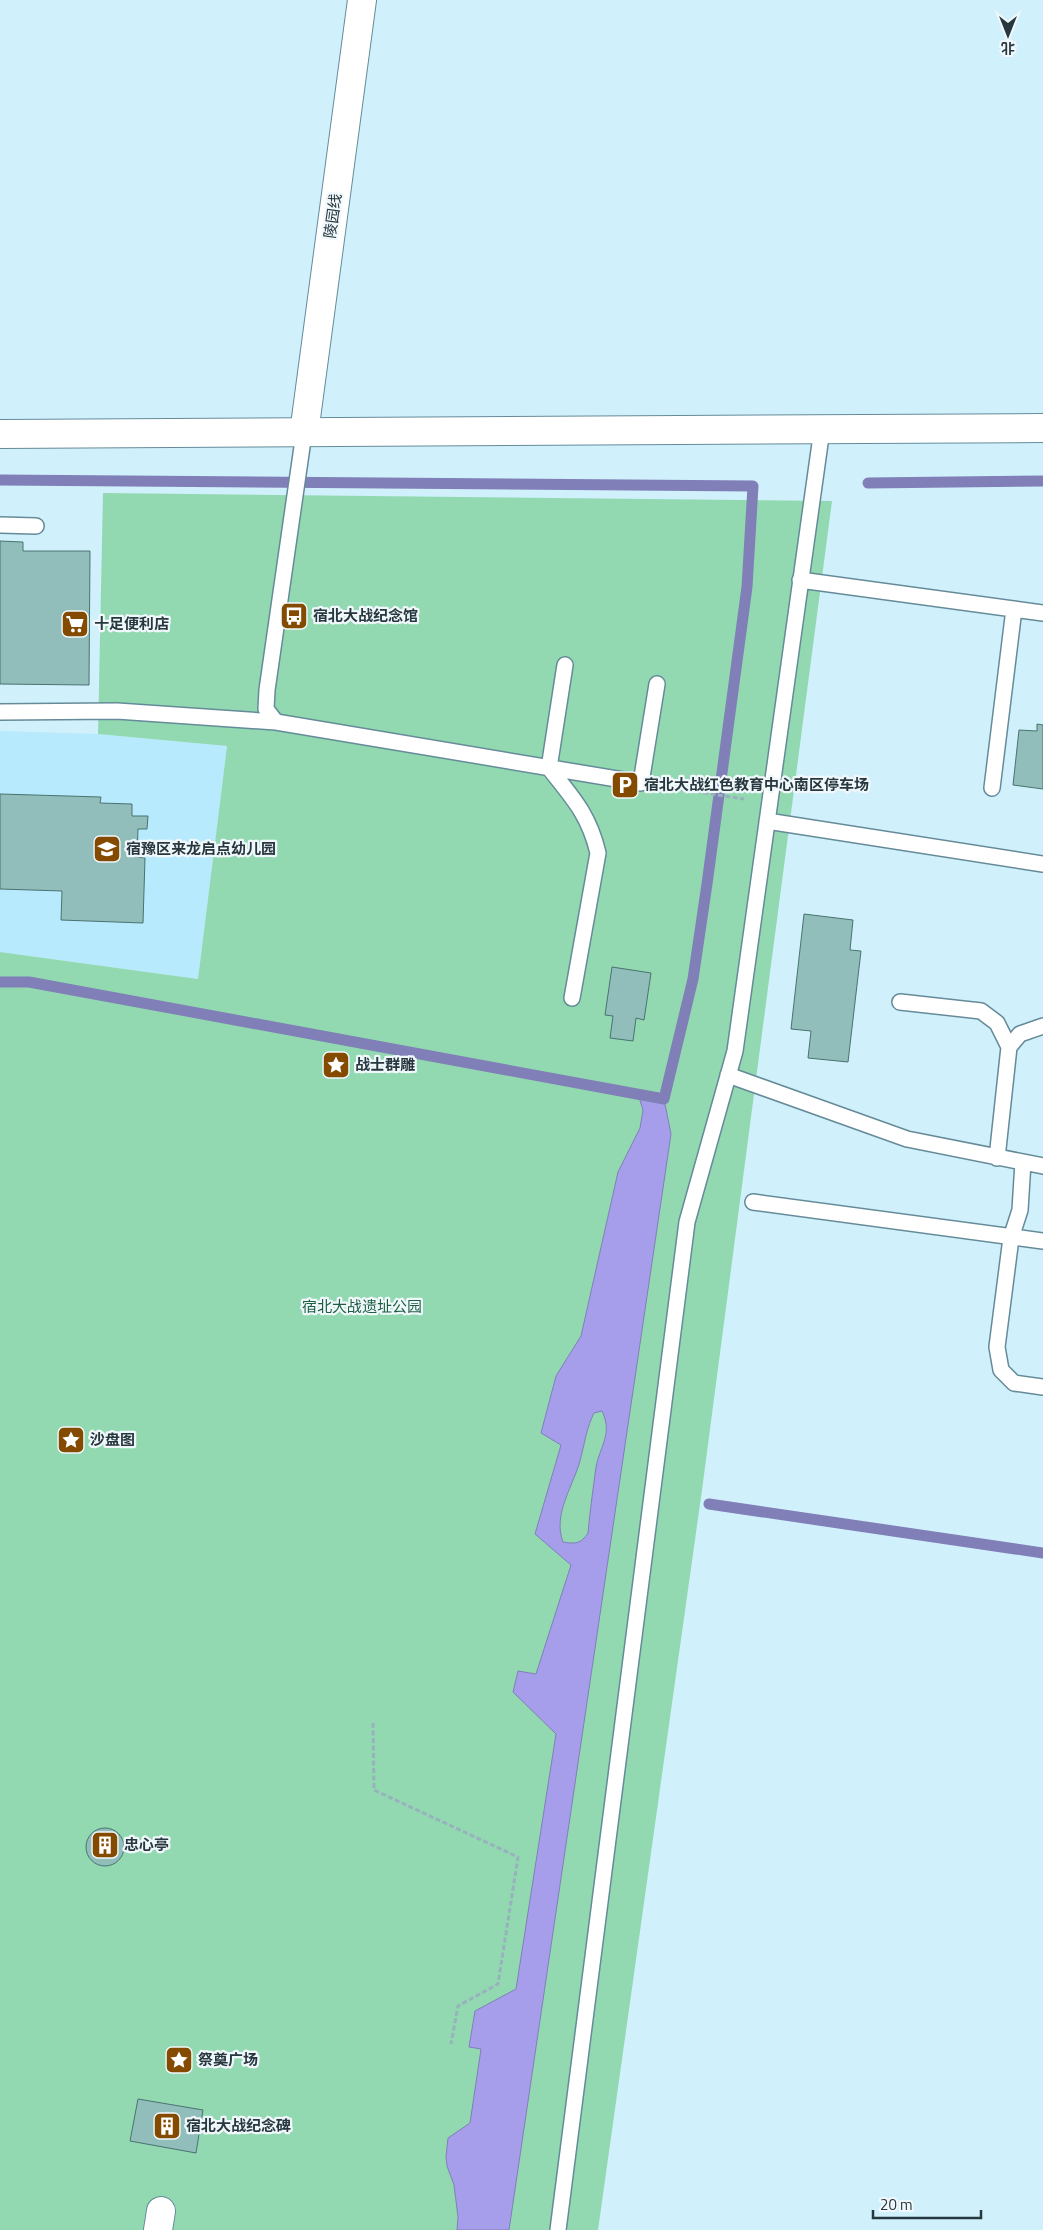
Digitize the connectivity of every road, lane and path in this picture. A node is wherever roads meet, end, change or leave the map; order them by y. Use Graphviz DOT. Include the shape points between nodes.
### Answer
graph roads {
  1 [pos="362,0"];
  2 [pos="1043,428"];
  3 [pos="822,429"];
  4 [pos="304,433"];
  5 [pos="0,434"];
  6 [pos="0,525"];
  7 [pos="36,526"];
  8 [pos="800,580"];
  9 [pos="1014,610"];
  10 [pos="1043,614"];
  11 [pos="565,665"];
  12 [pos="657,684"];
  13 [pos="0,712"];
  14 [pos="276,722"];
  15 [pos="549,768"];
  16 [pos="641,783"];
  17 [pos="992,788"];
  18 [pos="736,798"];
  19 [pos="767,821"];
  20 [pos="1043,864"];
  21 [pos="572,998"];
  22 [pos="900,1002"];
  23 [pos="1043,1026"];
  24 [pos="1009,1047"];
  25 [pos="728,1076"];
  26 [pos="997,1158"];
  27 [pos="1023,1162"];
  28 [pos="1043,1166"];
  29 [pos="753,1202"];
  30 [pos="1011,1238"];
  31 [pos="1043,1241"];
  32 [pos="1043,1387"];
  33 [pos="373,1723"];
  34 [pos="451,2044"];
  35 [pos="558,2230"];
  1 -- 4 [label="street, 陵园线"];
  2 -- 3 [label="street"];
  3 -- 4 [label="street"];
  3 -- 8 [label="lane"];
  4 -- 5 [label="street"];
  4 -- 14 [label="lane" via="267,690 266,709"];
  6 -- 7 [label="lane"];
  8 -- 9 [label="lane"];
  8 -- 19 [label="lane"];
  9 -- 10 [label="lane"];
  9 -- 17 [label="lane"];
  11 -- 15 [label="lane"];
  12 -- 16 [label="lane"];
  13 -- 14 [label="lane" via="117,711"];
  14 -- 15 [label="lane"];
  15 -- 16 [label="lane"];
  15 -- 21 [label="lane" via="583,810 598,853"];
  16 -- 18 [label="path"];
  19 -- 20 [label="lane"];
  19 -- 25 [label="lane"];
  22 -- 24 [label="lane" via="980,1011 997,1023"];
  23 -- 24 [label="lane" via="1020,1034"];
  24 -- 26 [label="lane"];
  25 -- 26 [label="lane" via="907,1138"];
  25 -- 35 [label="lane" via="688,1222"];
  26 -- 27 [label="lane"];
  27 -- 28 [label="lane"];
  27 -- 30 [label="lane" via="1020,1210"];
  29 -- 30 [label="lane"];
  30 -- 31 [label="lane"];
  30 -- 32 [label="lane" via="997,1347 1001,1370 1014,1383"];
  33 -- 34 [label="path" via="374,1790 518,1857 498,1984 458,2006"];
}
